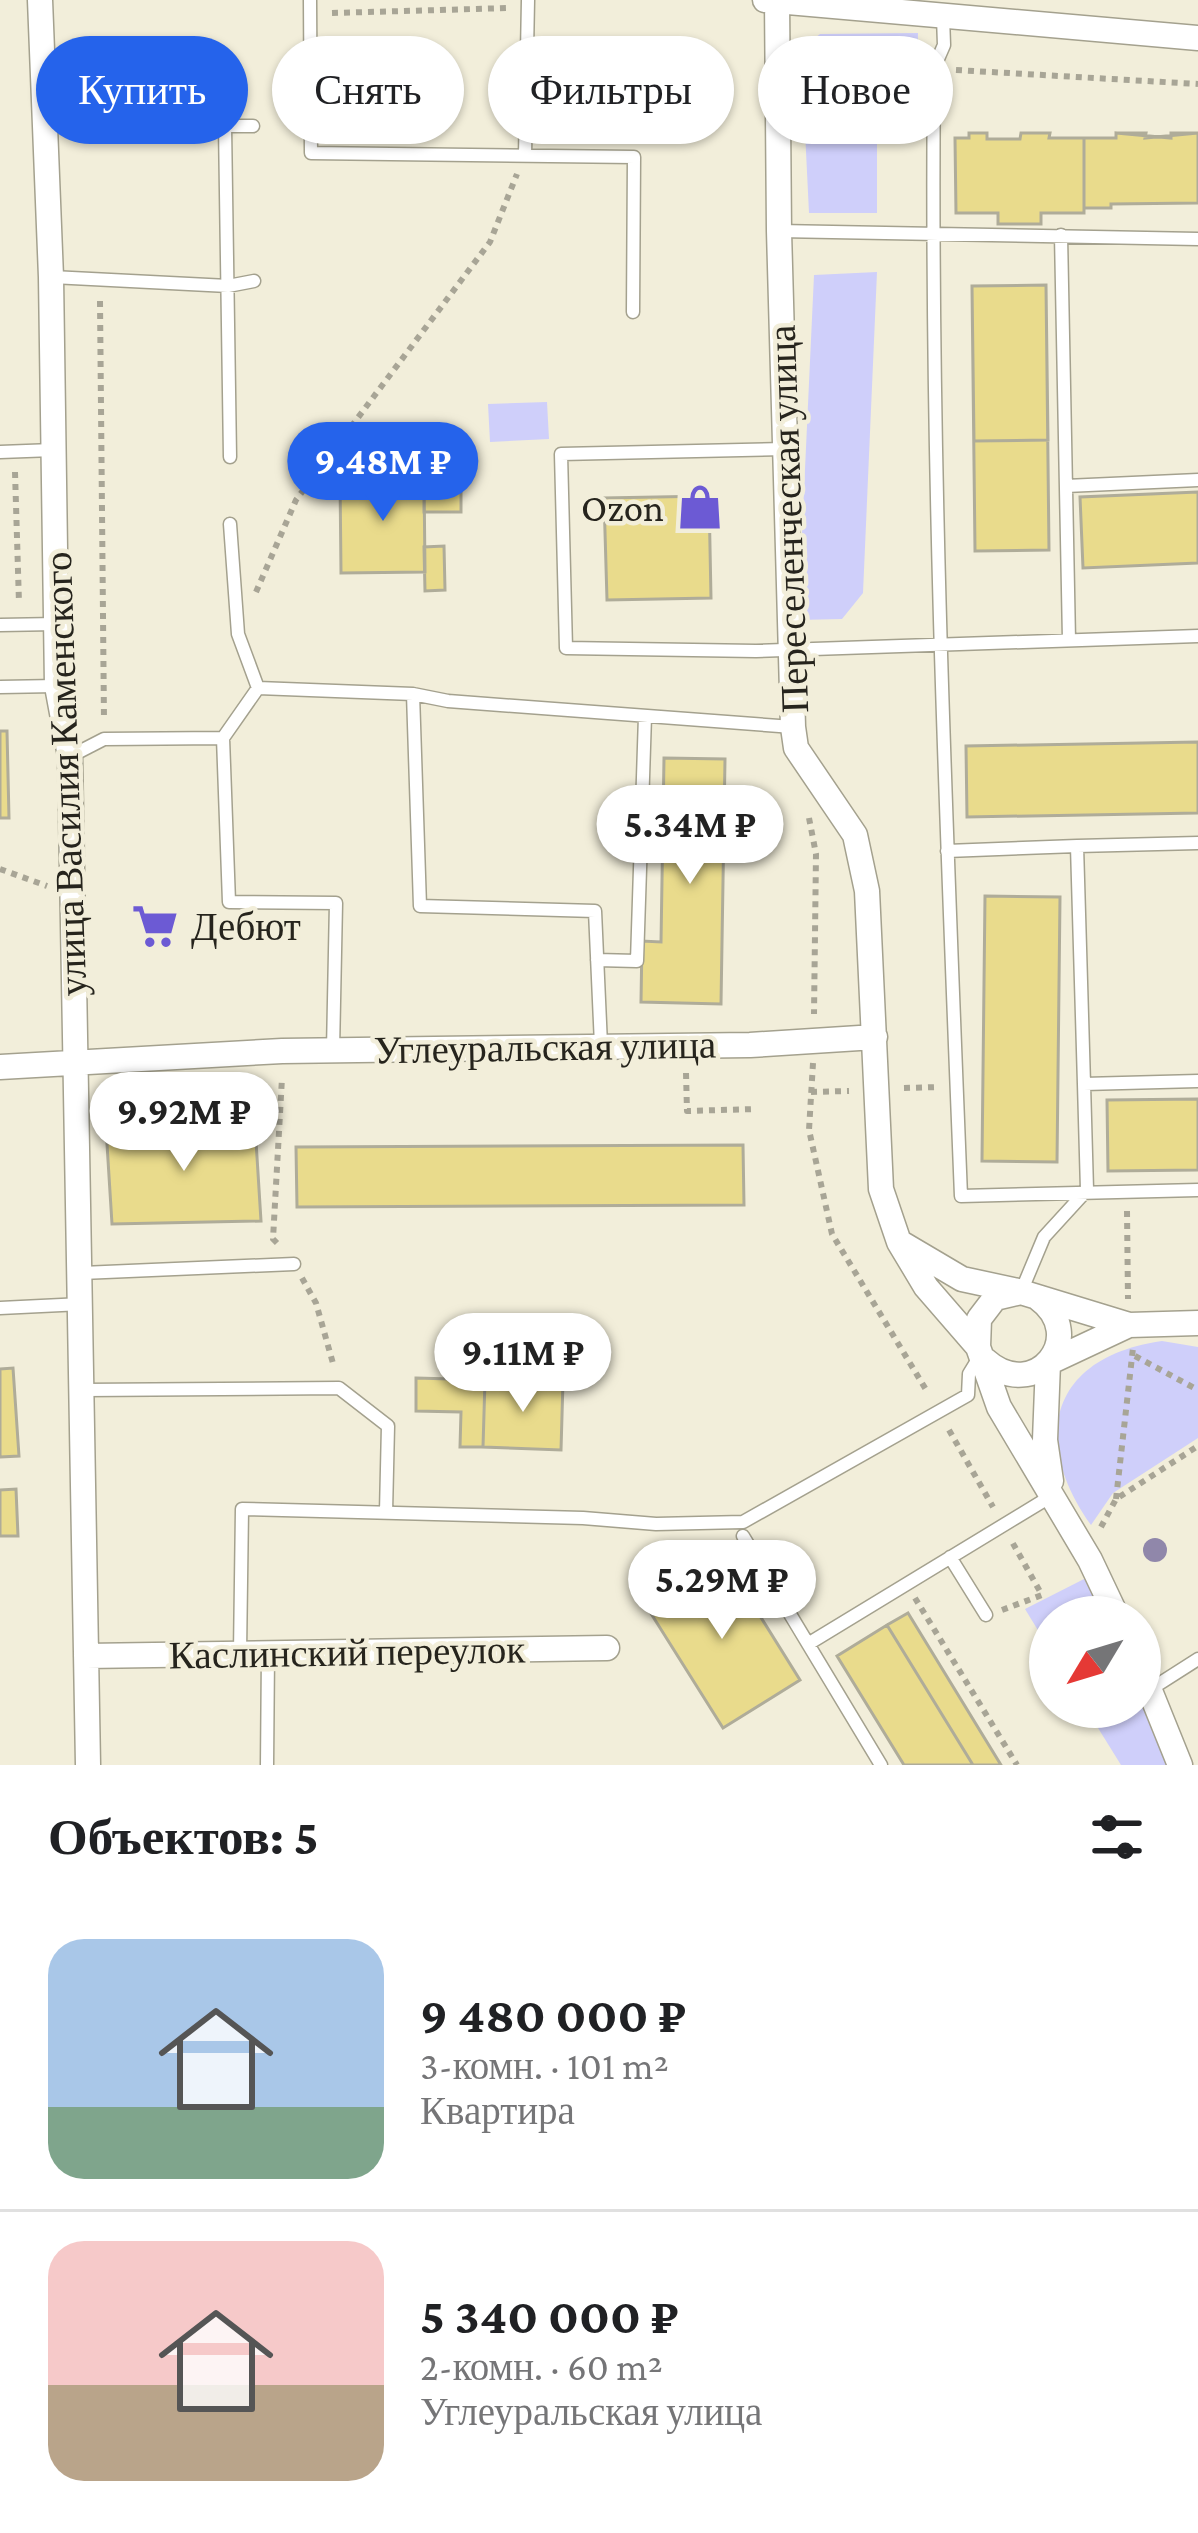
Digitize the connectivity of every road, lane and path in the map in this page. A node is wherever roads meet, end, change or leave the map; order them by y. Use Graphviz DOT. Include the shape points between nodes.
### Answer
graph roads {
  1 [pos="40,0"];
  2 [pos="765,0"];
  3 [pos="777,0"];
  4 [pos="527,4"];
  5 [pos="310,7"];
  6 [pos="944,17"];
  7 [pos="944,36"];
  8 [pos="1198,38"];
  9 [pos="953,69"];
  10 [pos="1198,84"];
  11 [pos="254,126"];
  12 [pos="933,144"];
  13 [pos="525,155"];
  14 [pos="779,231"];
  15 [pos="932,235"];
  16 [pos="1061,235"];
  17 [pos="1198,239"];
  18 [pos="50,277"];
  19 [pos="99,280"];
  20 [pos="254,281"];
  21 [pos="228,286"];
  22 [pos="633,312"];
  23 [pos="786,449"];
  24 [pos="53,450"];
  25 [pos="7,451"];
  26 [pos="230,457"];
  27 [pos="1198,480"];
  28 [pos="1066,486"];
  29 [pos="230,524"];
  30 [pos="56,624"];
  31 [pos="0,625"];
  32 [pos="20,625"];
  33 [pos="238,634"];
  34 [pos="1198,636"];
  35 [pos="1070,640"];
  36 [pos="938,643"];
  37 [pos="791,650"];
  38 [pos="57,686"];
  39 [pos="0,688"];
  40 [pos="258,688"];
  41 [pos="413,694"];
  42 [pos="645,716"];
  43 [pos="793,727"];
  44 [pos="223,738"];
  45 [pos="104,739"];
  46 [pos="70,757"];
  47 [pos="1198,843"];
  48 [pos="1077,846"];
  49 [pos="946,850"];
  50 [pos="0,869"];
  51 [pos="72,896"];
  52 [pos="597,960"];
  53 [pos="875,1037"];
  54 [pos="601,1045"];
  55 [pos="333,1050"];
  56 [pos="282,1051"];
  57 [pos="76,1064"];
  58 [pos="0,1066"];
  59 [pos="686,1073"];
  60 [pos="1198,1081"];
  61 [pos="1084,1084"];
  62 [pos="756,1109"];
  63 [pos="1088,1190"];
  64 [pos="1198,1190"];
  65 [pos="899,1242"];
  66 [pos="294,1264"];
  67 [pos="82,1273"];
  68 [pos="1027,1293"];
  69 [pos="82,1304"];
  70 [pos="0,1307"];
  71 [pos="1198,1323"];
  72 [pos="1129,1325"];
  73 [pos="981,1354"];
  74 [pos="1135,1356"];
  75 [pos="1048,1363"];
  76 [pos="340,1388"];
  77 [pos="84,1390"];
  78 [pos="1198,1390"];
  79 [pos="1198,1446"];
  80 [pos="1053,1496"];
  81 [pos="386,1512"];
  82 [pos="1101,1527"];
  83 [pos="743,1536"];
  84 [pos="950,1557"];
  85 [pos="914,1596"];
  86 [pos="1106,1596"];
  87 [pos="986,1615"];
  88 [pos="808,1644"];
  89 [pos="607,1648"];
  90 [pos="240,1653"];
  91 [pos="268,1653"];
  92 [pos="86,1656"];
  93 [pos="1198,1659"];
  94 [pos="1161,1672"];
  95 [pos="1161,1717"];
  96 [pos="88,1765"];
  97 [pos="267,1765"];
  98 [pos="881,1765"];
  99 [pos="1017,1765"];
  100 [pos="1180,1765"];
  1 -- 18 [label="street, улица Василия Каменского"];
  2 -- 3 [label="street"];
  3 -- 6 [label="street"];
  3 -- 14 [label="street, Переселенческая улица"];
  4 -- 5 [label="path"];
  4 -- 13 [label="lane"];
  5 -- 13 [label="lane" via="311,153"];
  6 -- 7 [label="lane"];
  6 -- 8 [label="street"];
  9 -- 10 [label="path"];
  11 -- 21 [label="lane" via="225,126"];
  12 -- 15 [label="lane"];
  13 -- 22 [label="lane" via="634,157"];
  13 -- 33 [label="path" via="490,242 296,500"];
  14 -- 15 [label="lane"];
  14 -- 23 [label="street, Переселенческая улица"];
  15 -- 16 [label="lane"];
  15 -- 36 [label="lane"];
  16 -- 17 [label="lane"];
  16 -- 28 [label="lane"];
  18 -- 19 [label="lane"];
  18 -- 24 [label="street, улица Василия Каменского"];
  19 -- 21 [label="lane"];
  19 -- 45 [label="path"];
  20 -- 21 [label="lane"];
  21 -- 26 [label="lane"];
  23 -- 37 [label="street, Переселенческая улица"];
  23 -- 37 [label="lane" via="561,454 566,648"];
  24 -- 25 [label="lane"];
  24 -- 30 [label="street, улица Василия Каменского"];
  25 -- 32 [label="path"];
  27 -- 28 [label="lane"];
  28 -- 35 [label="lane"];
  29 -- 33 [label="lane"];
  30 -- 32 [label="lane"];
  30 -- 38 [label="street, улица Василия Каменского"];
  31 -- 32 [label="lane"];
  33 -- 40 [label="lane"];
  34 -- 35 [label="lane"];
  35 -- 36 [label="lane"];
  36 -- 37 [label="lane"];
  36 -- 49 [label="lane"];
  37 -- 43 [label="street, Переселенческая улица"];
  38 -- 39 [label="lane"];
  38 -- 46 [label="street, улица Василия Каменского"];
  40 -- 41 [label="lane"];
  40 -- 44 [label="lane"];
  41 -- 42 [label="lane"];
  41 -- 52 [label="lane" via="420,906 595,911"];
  42 -- 43 [label="lane"];
  42 -- 52 [label="lane" via="638,961"];
  43 -- 53 [label="street, Переселенческая улица" via="802,759 855,835 867,891"];
  44 -- 45 [label="lane"];
  44 -- 55 [label="lane" via="229,902 336,904"];
  45 -- 46 [label="lane"];
  46 -- 51 [label="street, улица Василия Каменского"];
  47 -- 48 [label="lane"];
  48 -- 49 [label="lane"];
  48 -- 61 [label="lane"];
  49 -- 63 [label="lane" via="961,1196"];
  50 -- 51 [label="path"];
  51 -- 57 [label="street, улица Василия Каменского"];
  52 -- 54 [label="lane"];
  53 -- 54 [label="street, Углеуральская улица"];
  53 -- 65 [label="street, Переселенческая улица" via="881,1189"];
  54 -- 55 [label="street, Углеуральская улица"];
  55 -- 56 [label="street, Углеуральская улица"];
  56 -- 57 [label="street, Углеуральская улица"];
  56 -- 66 [label="path" via="274,1239"];
  57 -- 58 [label="street, Углеуральская улица"];
  57 -- 67 [label="street, улица Василия Каменского"];
  59 -- 62 [label="path" via="687,1111"];
  60 -- 61 [label="lane"];
  61 -- 63 [label="lane"];
  63 -- 64 [label="lane"];
  63 -- 68 [label="lane" via="1044,1238"];
  65 -- 68 [label="street" via="962,1279"];
  65 -- 73 [label="street, Переселенческая улица"];
  66 -- 67 [label="lane"];
  66 -- 76 [label="path" via="316,1303"];
  67 -- 69 [label="street, улица Василия Каменского"];
  68 -- 72 [label="street"];
  68 -- 73 [label="street" via="1007,1293 985,1307 976,1333"];
  68 -- 75 [label="street, Переселенческая улица" via="1059,1325"];
  69 -- 70 [label="lane"];
  69 -- 77 [label="street, улица Василия Каменского"];
  71 -- 72 [label="street"];
  72 -- 75 [label="street"];
  73 -- 75 [label="street" via="995,1369 1023,1376"];
  73 -- 80 [label="street, Переселенческая улица" via="999,1407"];
  73 -- 81 [label="lane" via="968,1395 742,1522"];
  74 -- 78 [label="path"];
  75 -- 80 [label="street, Переселенческая улица"];
  76 -- 77 [label="lane"];
  76 -- 81 [label="lane" via="388,1426"];
  77 -- 92 [label="street, улица Василия Каменского"];
  79 -- 82 [label="path" via="1116,1499"];
  80 -- 84 [label="lane"];
  80 -- 86 [label="street, Переселенческая улица"];
  81 -- 90 [label="lane" via="242,1509"];
  83 -- 88 [label="lane"];
  84 -- 87 [label="lane"];
  84 -- 88 [label="lane"];
  85 -- 99 [label="path"];
  88 -- 98 [label="lane"];
  89 -- 91 [label="street, Каслинский переулок"];
  90 -- 91 [label="street, Каслинский переулок"];
  90 -- 92 [label="street, Каслинский переулок"];
  91 -- 97 [label="lane"];
  92 -- 96 [label="street, улица Василия Каменского"];
  93 -- 94 [label="lane"];
  95 -- 100 [label="street"];
}
